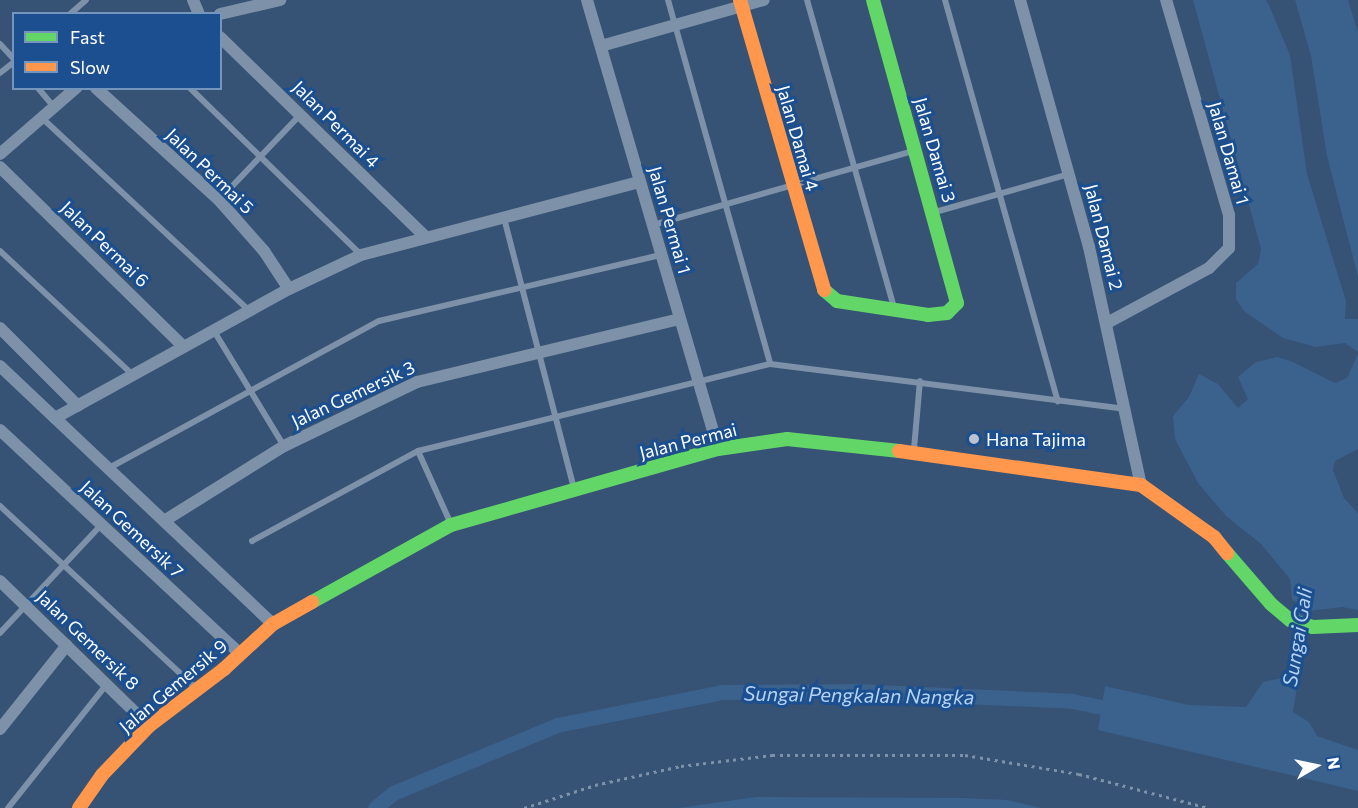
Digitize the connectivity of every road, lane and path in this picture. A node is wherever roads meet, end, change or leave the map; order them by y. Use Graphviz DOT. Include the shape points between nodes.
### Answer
graph roads {
  1 [pos="86,0"];
  2 [pos="280,0"];
  3 [pos="587,0"];
  4 [pos="668,0"];
  5 [pos="764,0"];
  6 [pos="807,0"];
  7 [pos="873,0"];
  8 [pos="945,0"];
  9 [pos="1020,0"];
  10 [pos="1166,0"];
  11 [pos="260,3"];
  12 [pos="741,3"];
  13 [pos="72,12"];
  14 [pos="222,13"];
  15 [pos="675,25"];
  16 [pos="222,39"];
  17 [pos="0,44"];
  18 [pos="601,46"];
  19 [pos="12,59"];
  20 [pos="12,63"];
  21 [pos="0,73"];
  22 [pos="40,90"];
  23 [pos="73,90"];
  24 [pos="98,90"];
  25 [pos="192,90"];
  26 [pos="53,106"];
  27 [pos="301,114"];
  28 [pos="42,118"];
  29 [pos="916,150"];
  30 [pos="0,154"];
  31 [pos="260,157"];
  32 [pos="0,167"];
  33 [pos="855,167"];
  34 [pos="1069,174"];
  35 [pos="640,182"];
  36 [pos="792,185"];
  37 [pos="1000,194"];
  38 [pos="219,200"];
  39 [pos="725,204"];
  40 [pos="934,212"];
  41 [pos="504,218"];
  42 [pos="653,225"];
  43 [pos="426,237"];
  44 [pos="0,251"];
  45 [pos="361,255"];
  46 [pos="661,255"];
  47 [pos="521,286"];
  48 [pos="289,290"];
  49 [pos="894,307"];
  50 [pos="250,311"];
  51 [pos="680,319"];
  52 [pos="1107,323"];
  53 [pos="0,328"];
  54 [pos="214,331"];
  55 [pos="184,347"];
  56 [pos="538,351"];
  57 [pos="770,364"];
  58 [pos="0,366"];
  59 [pos="134,375"];
  60 [pos="920,381"];
  61 [pos="699,384"];
  62 [pos="251,392"];
  63 [pos="1058,401"];
  64 [pos="78,406"];
  65 [pos="1124,410"];
  66 [pos="55,418"];
  67 [pos="555,419"];
  68 [pos="0,430"];
  69 [pos="284,446"];
  70 [pos="718,449"];
  71 [pos="418,451"];
  72 [pos="913,454"];
  73 [pos="109,468"];
  74 [pos="1141,485"];
  75 [pos="574,489"];
  76 [pos="0,506"];
  77 [pos="164,521"];
  78 [pos="101,525"];
  79 [pos="451,525"];
  80 [pos="252,541"];
  81 [pos="63,566"];
  82 [pos="0,581"];
  83 [pos="25,605"];
  84 [pos="273,624"];
  85 [pos="1358,625"];
  86 [pos="0,633"];
  87 [pos="67,645"];
  88 [pos="240,654"];
  89 [pos="107,683"];
  90 [pos="198,689"];
  91 [pos="149,726"];
  92 [pos="0,729"];
  93 [pos="8,808"];
  94 [pos="79,808"];
  95 [pos="524,808"];
  96 [pos="1209,808"];
  1 -- 13 [label="lane"];
  2 -- 11 [label="street"];
  3 -- 18 [label="street, Jalan Permai 1"];
  4 -- 15 [label="lane"];
  5 -- 12 [label="street"];
  6 -- 33 [label="lane"];
  7 -- 29 [label="street, Jalan Damai 3"];
  8 -- 37 [label="lane"];
  9 -- 34 [label="street, Jalan Damai 2"];
  10 -- 52 [label="street, Jalan Damai 1" via="1229,215 1229,248 1209,268"];
  11 -- 14 [label="street"];
  12 -- 15 [label="street"];
  12 -- 36 [label="street, Jalan Damai 4"];
  15 -- 18 [label="street"];
  15 -- 39 [label="lane"];
  16 -- 27 [label="street, Jalan Permai 4"];
  17 -- 19 [label="lane"];
  18 -- 35 [label="street, Jalan Permai 1"];
  20 -- 21 [label="lane"];
  22 -- 26 [label="lane"];
  23 -- 26 [label="street"];
  24 -- 38 [label="street, Jalan Permai 5"];
  25 -- 31 [label="lane"];
  26 -- 28 [label="street"];
  27 -- 31 [label="lane"];
  27 -- 43 [label="street, Jalan Permai 4"];
  28 -- 30 [label="street"];
  28 -- 50 [label="lane"];
  29 -- 33 [label="lane"];
  29 -- 40 [label="street, Jalan Damai 3"];
  31 -- 38 [label="lane"];
  31 -- 45 [label="lane"];
  32 -- 55 [label="street, Jalan Permai 6"];
  33 -- 36 [label="lane"];
  33 -- 49 [label="lane"];
  34 -- 37 [label="lane"];
  34 -- 52 [label="street, Jalan Damai 2"];
  35 -- 41 [label="street"];
  35 -- 42 [label="street, Jalan Permai 1"];
  36 -- 39 [label="lane"];
  36 -- 49 [label="street, Jalan Damai 4" via="827,295 837,301"];
  37 -- 40 [label="lane"];
  37 -- 63 [label="lane"];
  38 -- 48 [label="street, Jalan Permai 5" via="264,251"];
  39 -- 42 [label="lane"];
  39 -- 57 [label="lane"];
  40 -- 49 [label="street, Jalan Damai 3" via="957,293 952,309 928,315"];
  41 -- 43 [label="street"];
  41 -- 47 [label="lane"];
  42 -- 46 [label="street, Jalan Permai 1"];
  43 -- 45 [label="street"];
  44 -- 59 [label="lane"];
  45 -- 48 [label="street"];
  46 -- 47 [label="lane"];
  46 -- 51 [label="street, Jalan Permai 1"];
  47 -- 56 [label="lane"];
  47 -- 62 [label="lane" via="379,321"];
  48 -- 50 [label="street"];
  50 -- 54 [label="street"];
  51 -- 56 [label="street, Jalan Gemersik 3"];
  51 -- 61 [label="street, Jalan Permai 1"];
  52 -- 65 [label="street, Jalan Damai 2"];
  53 -- 64 [label="street"];
  54 -- 55 [label="street"];
  54 -- 62 [label="lane"];
  55 -- 59 [label="street"];
  56 -- 67 [label="lane"];
  56 -- 69 [label="street, Jalan Gemersik 3" via="417,382"];
  57 -- 60 [label="lane"];
  57 -- 61 [label="lane"];
  58 -- 66 [label="street"];
  59 -- 64 [label="street"];
  60 -- 63 [label="lane"];
  60 -- 72 [label="lane"];
  61 -- 67 [label="lane"];
  61 -- 70 [label="street, Jalan Permai 1"];
  62 -- 69 [label="lane"];
  62 -- 73 [label="lane"];
  63 -- 65 [label="lane"];
  64 -- 66 [label="street"];
  65 -- 74 [label="street, Jalan Damai 2"];
  66 -- 73 [label="street"];
  67 -- 71 [label="lane"];
  67 -- 75 [label="lane"];
  68 -- 78 [label="street, Jalan Gemersik 7"];
  69 -- 77 [label="street, Jalan Gemersik 3"];
  70 -- 72 [label="street, Jalan Permai" via="787,439 825,440"];
  70 -- 75 [label="street, Jalan Permai"];
  71 -- 79 [label="lane"];
  71 -- 80 [label="lane"];
  72 -- 74 [label="street, Jalan Permai"];
  73 -- 77 [label="street"];
  74 -- 85 [label="street" via="1214,537 1271,604 1290,620 1313,627"];
  75 -- 79 [label="street, Jalan Permai"];
  76 -- 81 [label="lane"];
  77 -- 84 [label="street"];
  78 -- 81 [label="lane"];
  78 -- 88 [label="street, Jalan Gemersik 7"];
  79 -- 84 [label="street, Jalan Permai"];
  81 -- 83 [label="lane"];
  81 -- 90 [label="lane"];
  82 -- 83 [label="street, Jalan Gemersik 8"];
  83 -- 86 [label="lane"];
  83 -- 87 [label="street, Jalan Gemersik 8"];
  84 -- 88 [label="street, Jalan Gemersik 9"];
  87 -- 89 [label="street, Jalan Gemersik 8"];
  87 -- 92 [label="street"];
  88 -- 90 [label="street, Jalan Gemersik 9"];
  89 -- 91 [label="street, Jalan Gemersik 8"];
  89 -- 93 [label="lane"];
  90 -- 91 [label="street, Jalan Gemersik 9"];
  91 -- 94 [label="street, Jalan Gemersik 9" via="102,775"];
  95 -- 96 [label="path" via="595,785 681,766 772,755 965,755 1079,774"];
}
